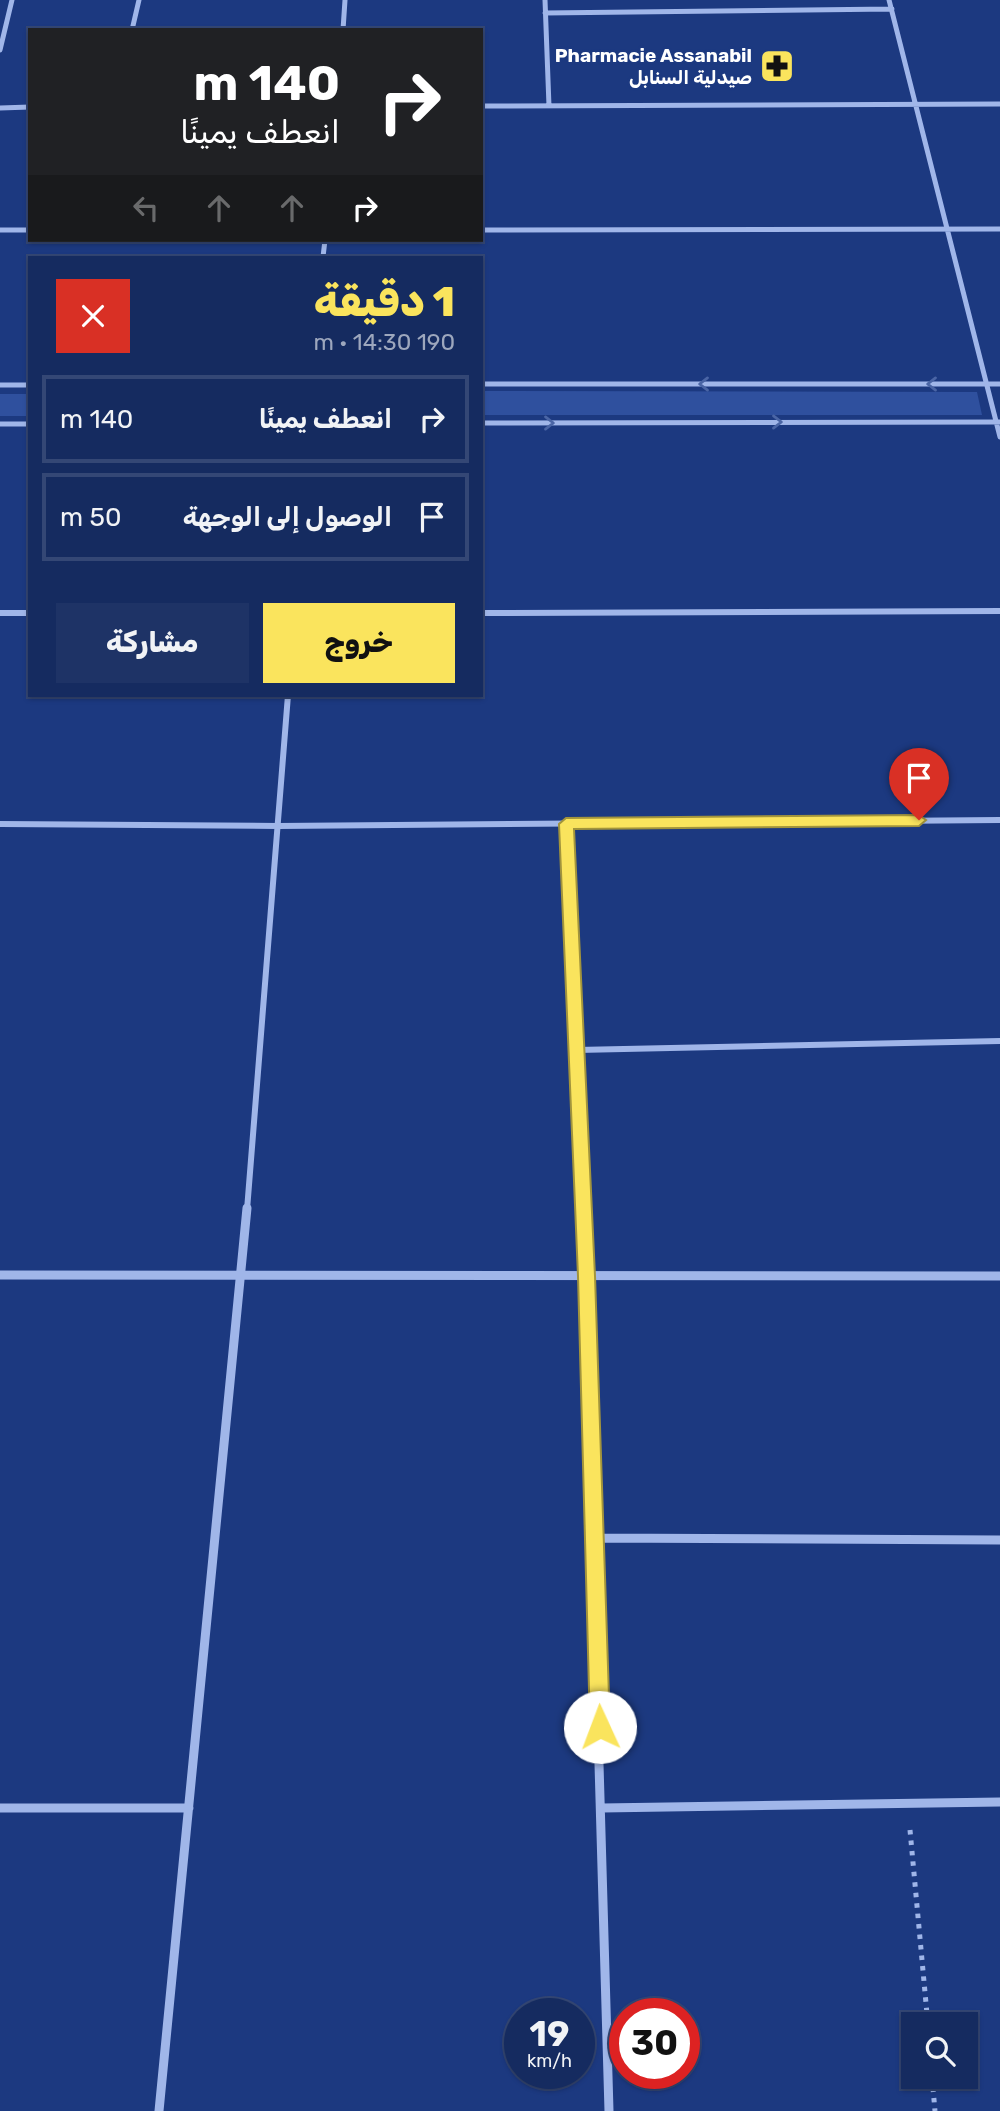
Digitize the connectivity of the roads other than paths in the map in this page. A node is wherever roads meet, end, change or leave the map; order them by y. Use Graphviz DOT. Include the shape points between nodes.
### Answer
graph roads {
  1 [pos="12,0"];
  2 [pos="139,0"];
  3 [pos="345,0"];
  4 [pos="545,0"];
  5 [pos="889,0"];
  6 [pos="892,9"];
  7 [pos="545,13"];
  8 [pos="132,28"];
  9 [pos="343,28"];
  10 [pos="0,50"];
  11 [pos="918,104"];
  12 [pos="1000,104"];
  13 [pos="483,106"];
  14 [pos="550,106"];
  15 [pos="28,107"];
  16 [pos="0,108"];
  17 [pos="948,229"];
  18 [pos="1000,229"];
  19 [pos="0,230"];
  20 [pos="28,230"];
  21 [pos="483,230"];
  22 [pos="483,384"];
  23 [pos="987,384"];
  24 [pos="1000,384"];
  25 [pos="28,385"];
  26 [pos="0,386"];
  27 [pos="998,422"];
  28 [pos="483,423"];
  29 [pos="0,424"];
  30 [pos="28,424"];
  31 [pos="1000,437"];
  32 [pos="1000,611"];
  33 [pos="0,612"];
  34 [pos="28,613"];
  35 [pos="483,613"];
  36 [pos="288,697"];
  37 [pos="1000,820"];
  38 [pos="0,824"];
  39 [pos="566,824"];
  40 [pos="278,826"];
  41 [pos="1000,1041"];
  42 [pos="577,1050"];
  43 [pos="0,1275"];
  44 [pos="242,1276"];
  45 [pos="586,1276"];
  46 [pos="1000,1276"];
  47 [pos="594,1538"];
  48 [pos="1000,1540"];
  49 [pos="1000,1802"];
  50 [pos="0,1808"];
  51 [pos="189,1808"];
  52 [pos="602,1808"];
  53 [pos="159,2111"];
  54 [pos="609,2111"];
  1 -- 10 [label="street"];
  2 -- 8 [label="street"];
  3 -- 9 [label="street"];
  4 -- 7 [label="street"];
  5 -- 6 [label="street"];
  6 -- 7 [label="street"];
  6 -- 11 [label="street"];
  7 -- 14 [label="street"];
  11 -- 12 [label="street"];
  11 -- 14 [label="street"];
  11 -- 17 [label="street"];
  13 -- 14 [label="street"];
  15 -- 16 [label="street"];
  17 -- 18 [label="street"];
  17 -- 21 [label="street"];
  17 -- 23 [label="street"];
  19 -- 20 [label="street"];
  23 -- 22 [label="street, one-way"];
  23 -- 24 [label="street"];
  23 -- 27 [label="street"];
  25 -- 26 [label="street"];
  28 -- 27 [label="street, one-way"];
  27 -- 31 [label="street"];
  29 -- 30 [label="street"];
  32 -- 35 [label="street"];
  33 -- 34 [label="street"];
  36 -- 40 [label="street"];
  37 -- 39 [label="street"];
  38 -- 40 [label="street"];
  39 -- 40 [label="street"];
  39 -- 42 [label="street"];
  40 -- 44 [label="street"];
  41 -- 42 [label="street"];
  42 -- 45 [label="street"];
  43 -- 44 [label="street"];
  44 -- 45 [label="street"];
  44 -- 51 [label="street"];
  45 -- 46 [label="street"];
  45 -- 47 [label="street"];
  47 -- 48 [label="street"];
  47 -- 52 [label="street"];
  49 -- 52 [label="street"];
  50 -- 51 [label="street"];
  51 -- 53 [label="street"];
  52 -- 54 [label="street"];
}
